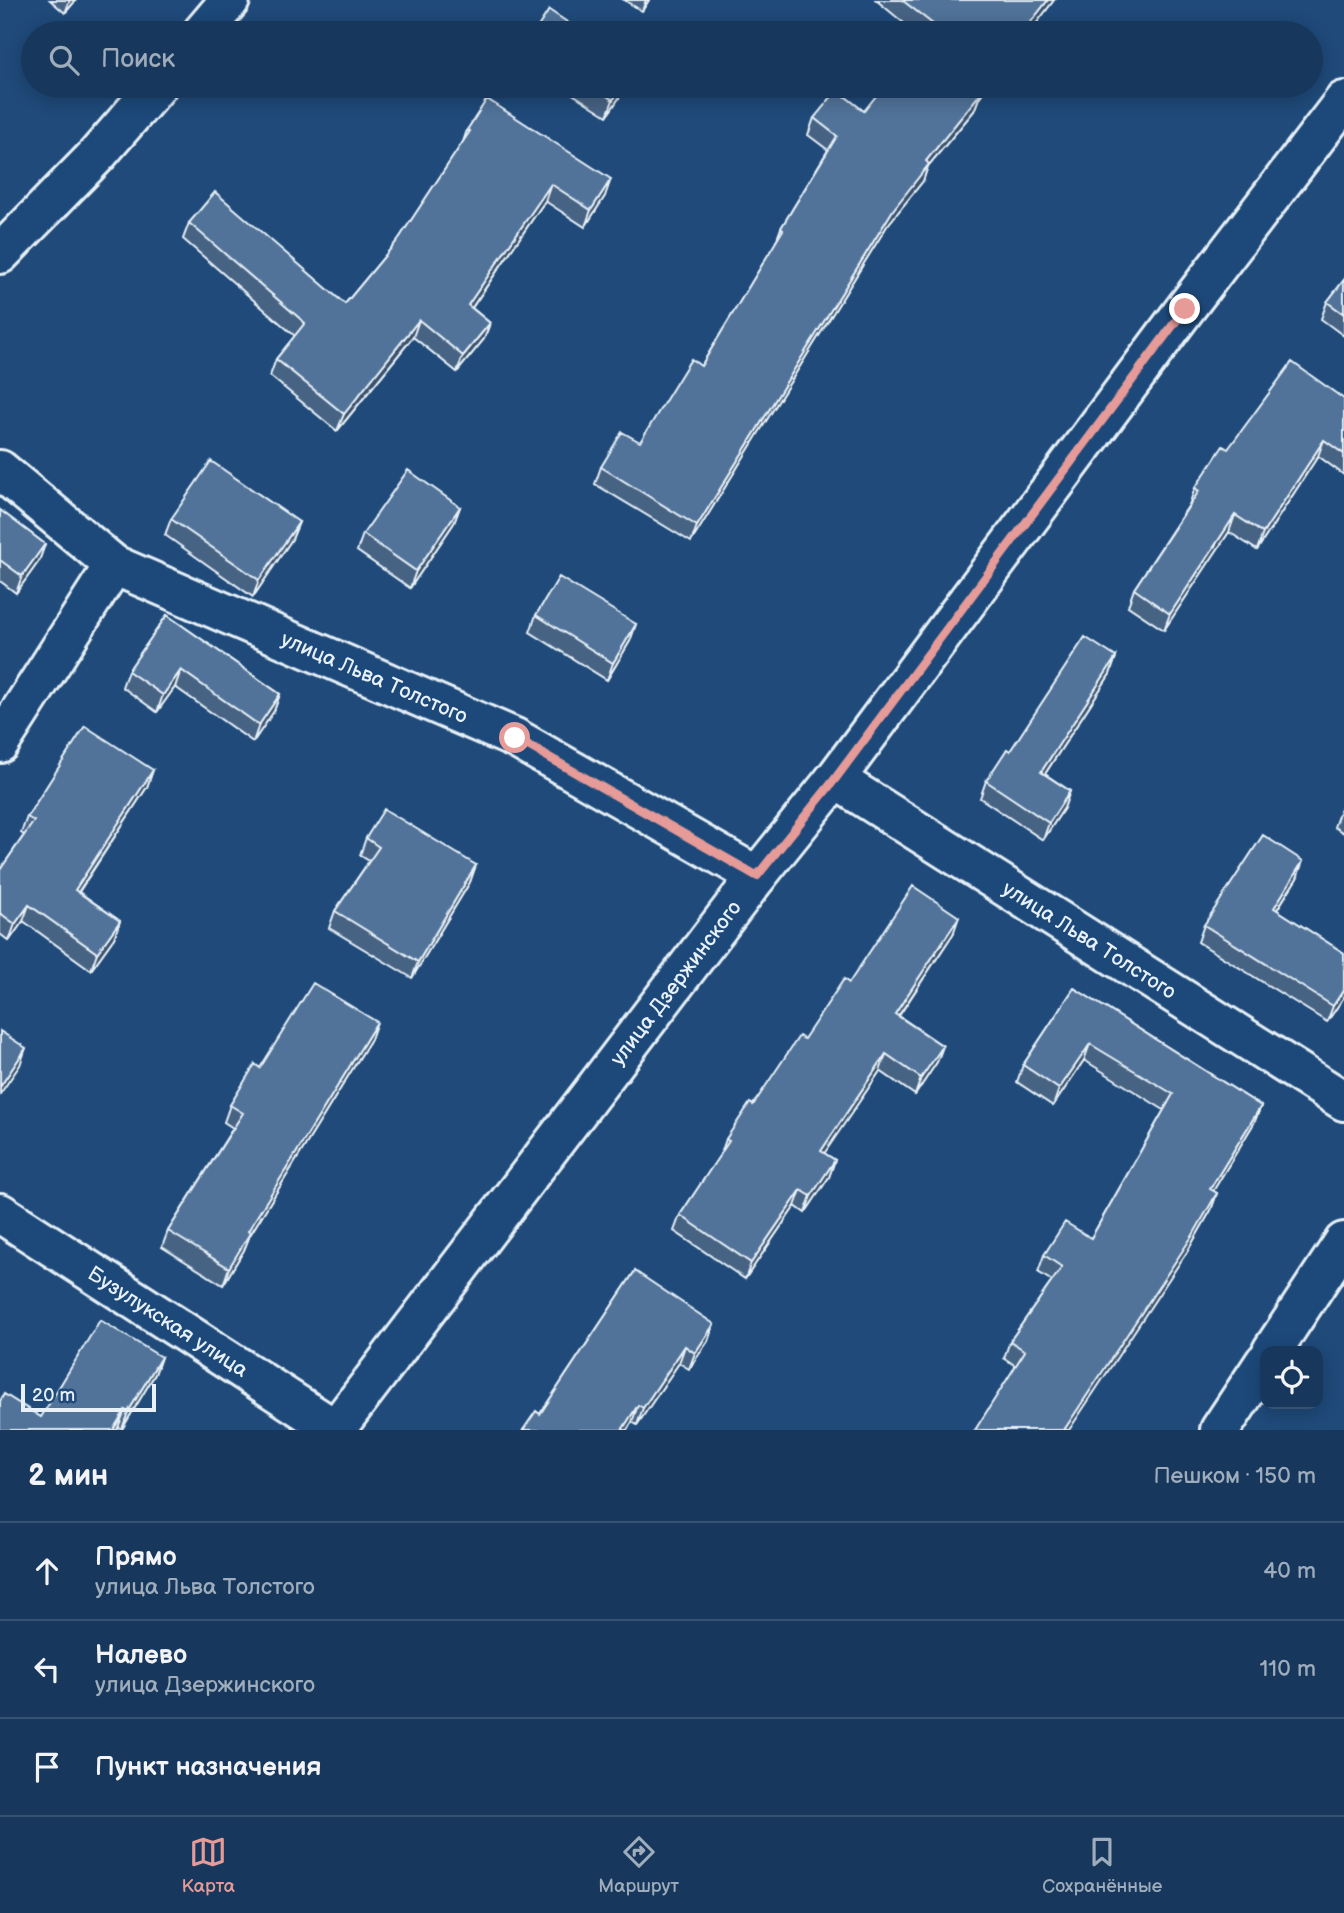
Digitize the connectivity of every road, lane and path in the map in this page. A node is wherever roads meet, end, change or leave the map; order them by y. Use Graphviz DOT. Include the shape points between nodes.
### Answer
graph roads {
  1 [pos="230,0"];
  2 [pos="212,21"];
  3 [pos="147,98"];
  4 [pos="1344,101"];
  5 [pos="0,254"];
  6 [pos="0,470"];
  7 [pos="114,565"];
  8 [pos="0,743"];
  9 [pos="835,779"];
  10 [pos="757,876"];
  11 [pos="1344,1101"];
  12 [pos="0,1213"];
  13 [pos="1344,1242"];
  14 [pos="1275,1346"];
  15 [pos="1260,1370"];
  16 [pos="335,1430"];
  17 [pos="1220,1430"];
  1 -- 2 [label="street"];
  3 -- 5 [label="street"];
  4 -- 9 [label="street, улица Дзержинского"];
  6 -- 7 [label="street, улица Льва Толстого"];
  7 -- 8 [label="street"];
  7 -- 10 [label="street, улица Льва Толстого" via="515,738"];
  9 -- 10 [label="street, улица Дзержинского"];
  9 -- 11 [label="street, улица Льва Толстого"];
  10 -- 16 [label="street, улица Дзержинского"];
  12 -- 16 [label="street, Бузулукская улица"];
  13 -- 14 [label="street"];
  15 -- 17 [label="street"];
}
